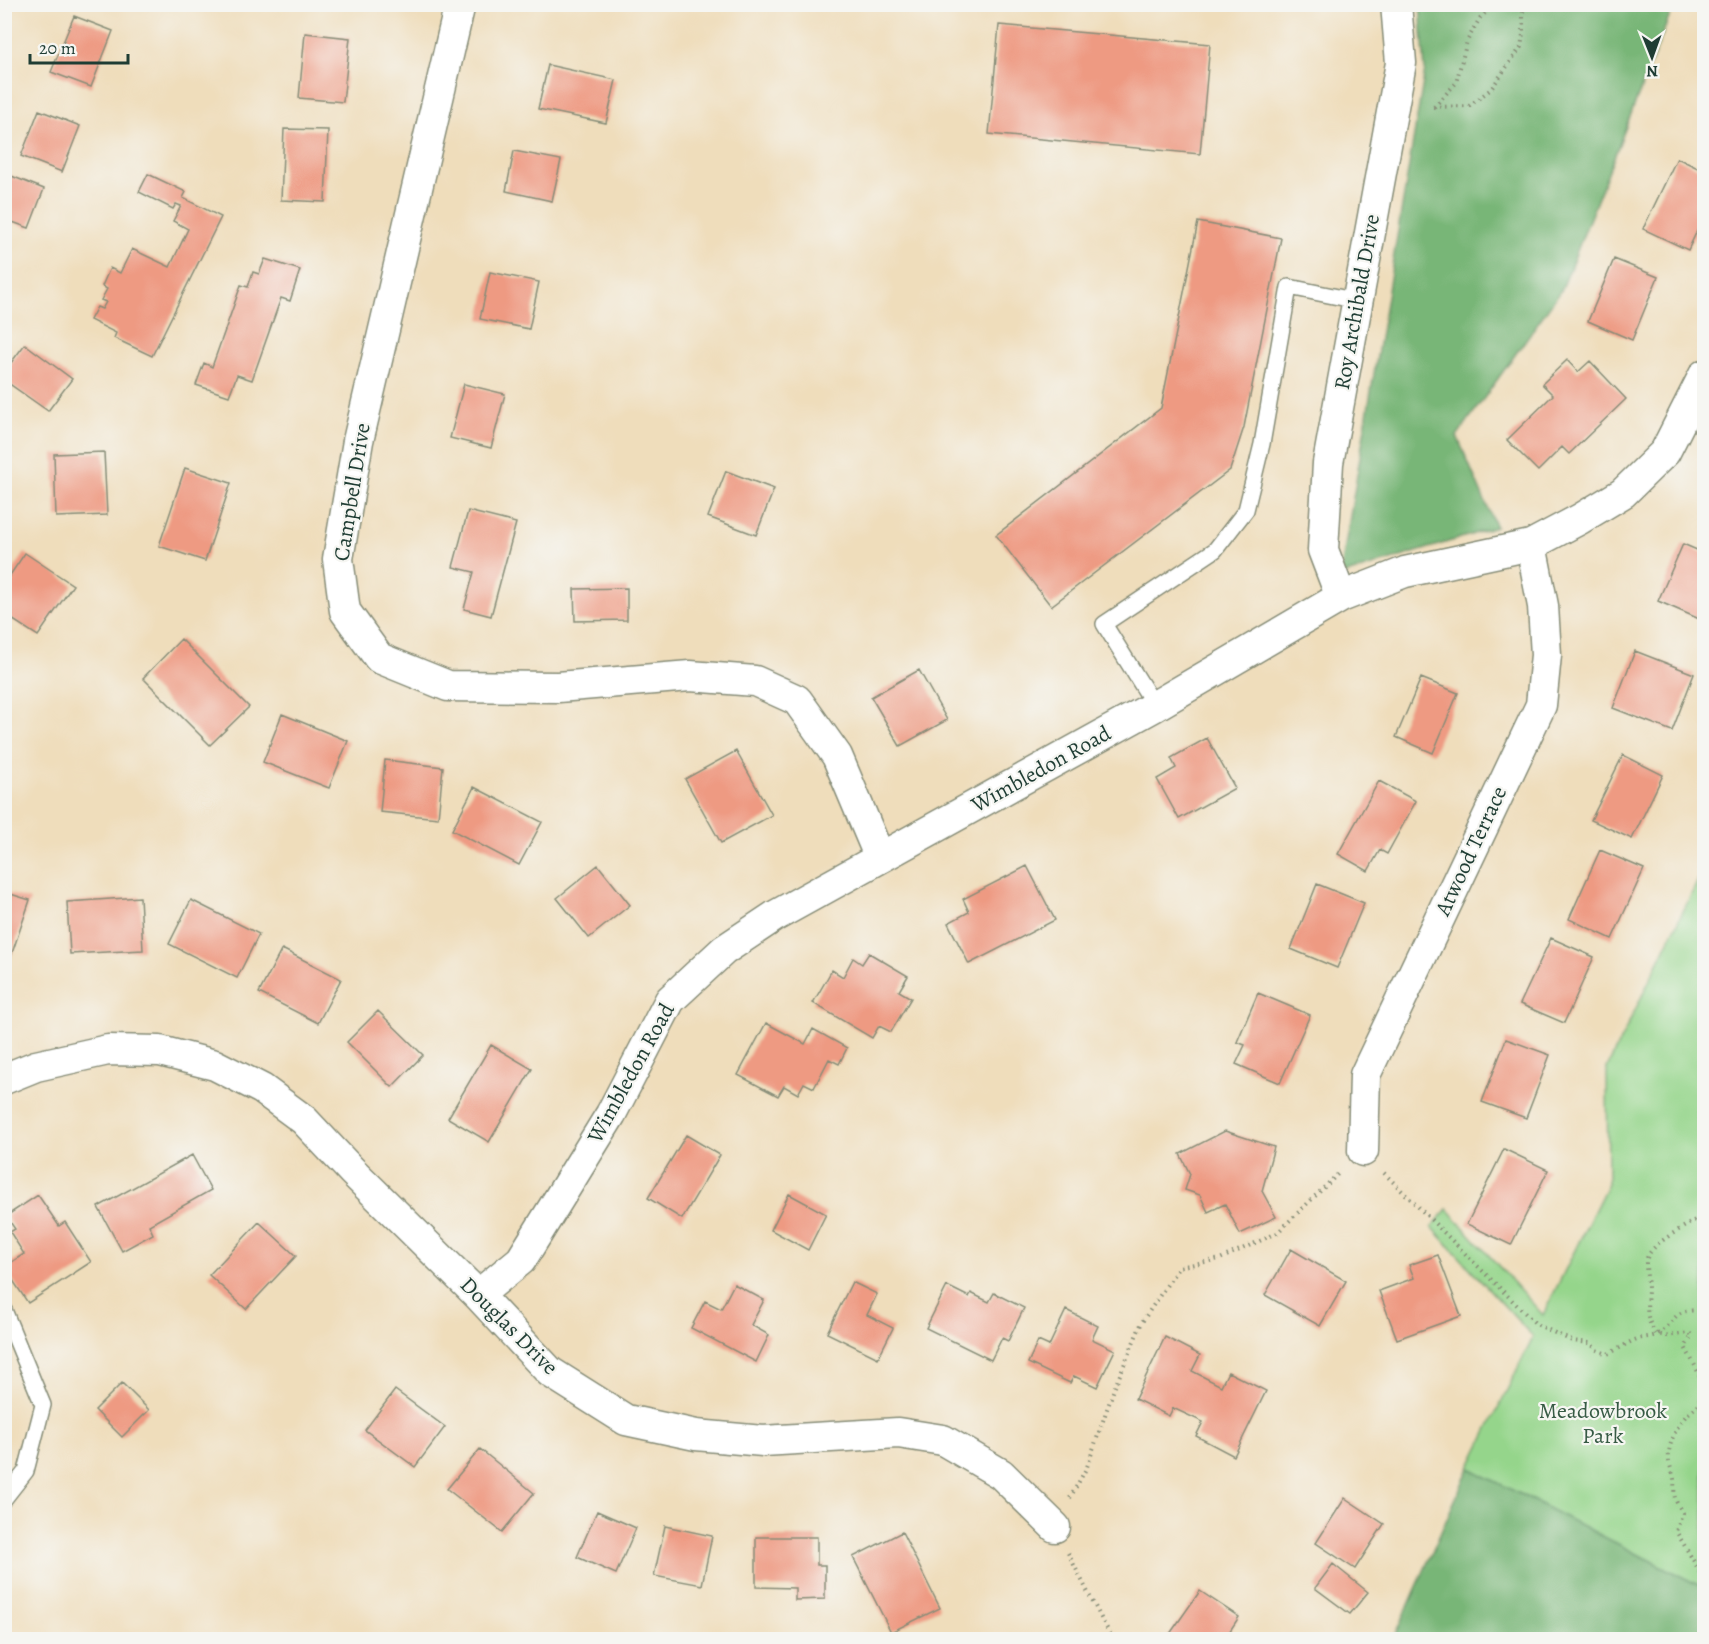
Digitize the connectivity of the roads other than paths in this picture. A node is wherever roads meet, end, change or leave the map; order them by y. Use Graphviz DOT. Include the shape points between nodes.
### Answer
graph roads {
  1 [pos="460,4"];
  2 [pos="1396,4"];
  3 [pos="1358,301"];
  4 [pos="1704,375"];
  5 [pos="1532,545"];
  6 [pos="1341,597"];
  7 [pos="1155,706"];
  8 [pos="880,858"];
  9 [pos="4,1079"];
  10 [pos="1363,1151"];
  11 [pos="478,1295"];
  12 [pos="4,1310"];
  13 [pos="4,1499"];
  14 [pos="1055,1527"];
  1 -- 8 [label="street, Campbell Drive" via="358,441 338,558 345,611 379,658 448,686 558,687 690,676 755,681 797,700 837,756"];
  2 -- 3 [label="street, Roy Archibald Drive" via="1401,63"];
  3 -- 6 [label="street, Roy Archibald Drive" via="1328,463 1326,496 1323,550"];
  3 -- 7 [label="lane" via="1289,288 1262,444 1246,510 1215,550 1104,624"];
  4 -- 5 [label="street, Wimbledon Road" via="1665,452 1623,492"];
  5 -- 6 [label="street, Wimbledon Road" via="1405,572"];
  5 -- 10 [label="street, Atwood Terrace" via="1544,616 1546,655 1541,705 1365,1075"];
  6 -- 7 [label="street, Wimbledon Road"];
  7 -- 8 [label="street, Wimbledon Road"];
  8 -- 11 [label="street, Wimbledon Road" via="775,916 724,950 670,1000 611,1114 521,1260"];
  9 -- 11 [label="street, Douglas Drive" via="36,1066 108,1050 160,1051 215,1065 262,1089 304,1120"];
  11 -- 14 [label="street, Douglas Drive" via="550,1372 626,1420 696,1435 763,1441 898,1433 943,1440 1001,1474"];
  12 -- 13 [label="lane" via="43,1405 26,1471"];
}
